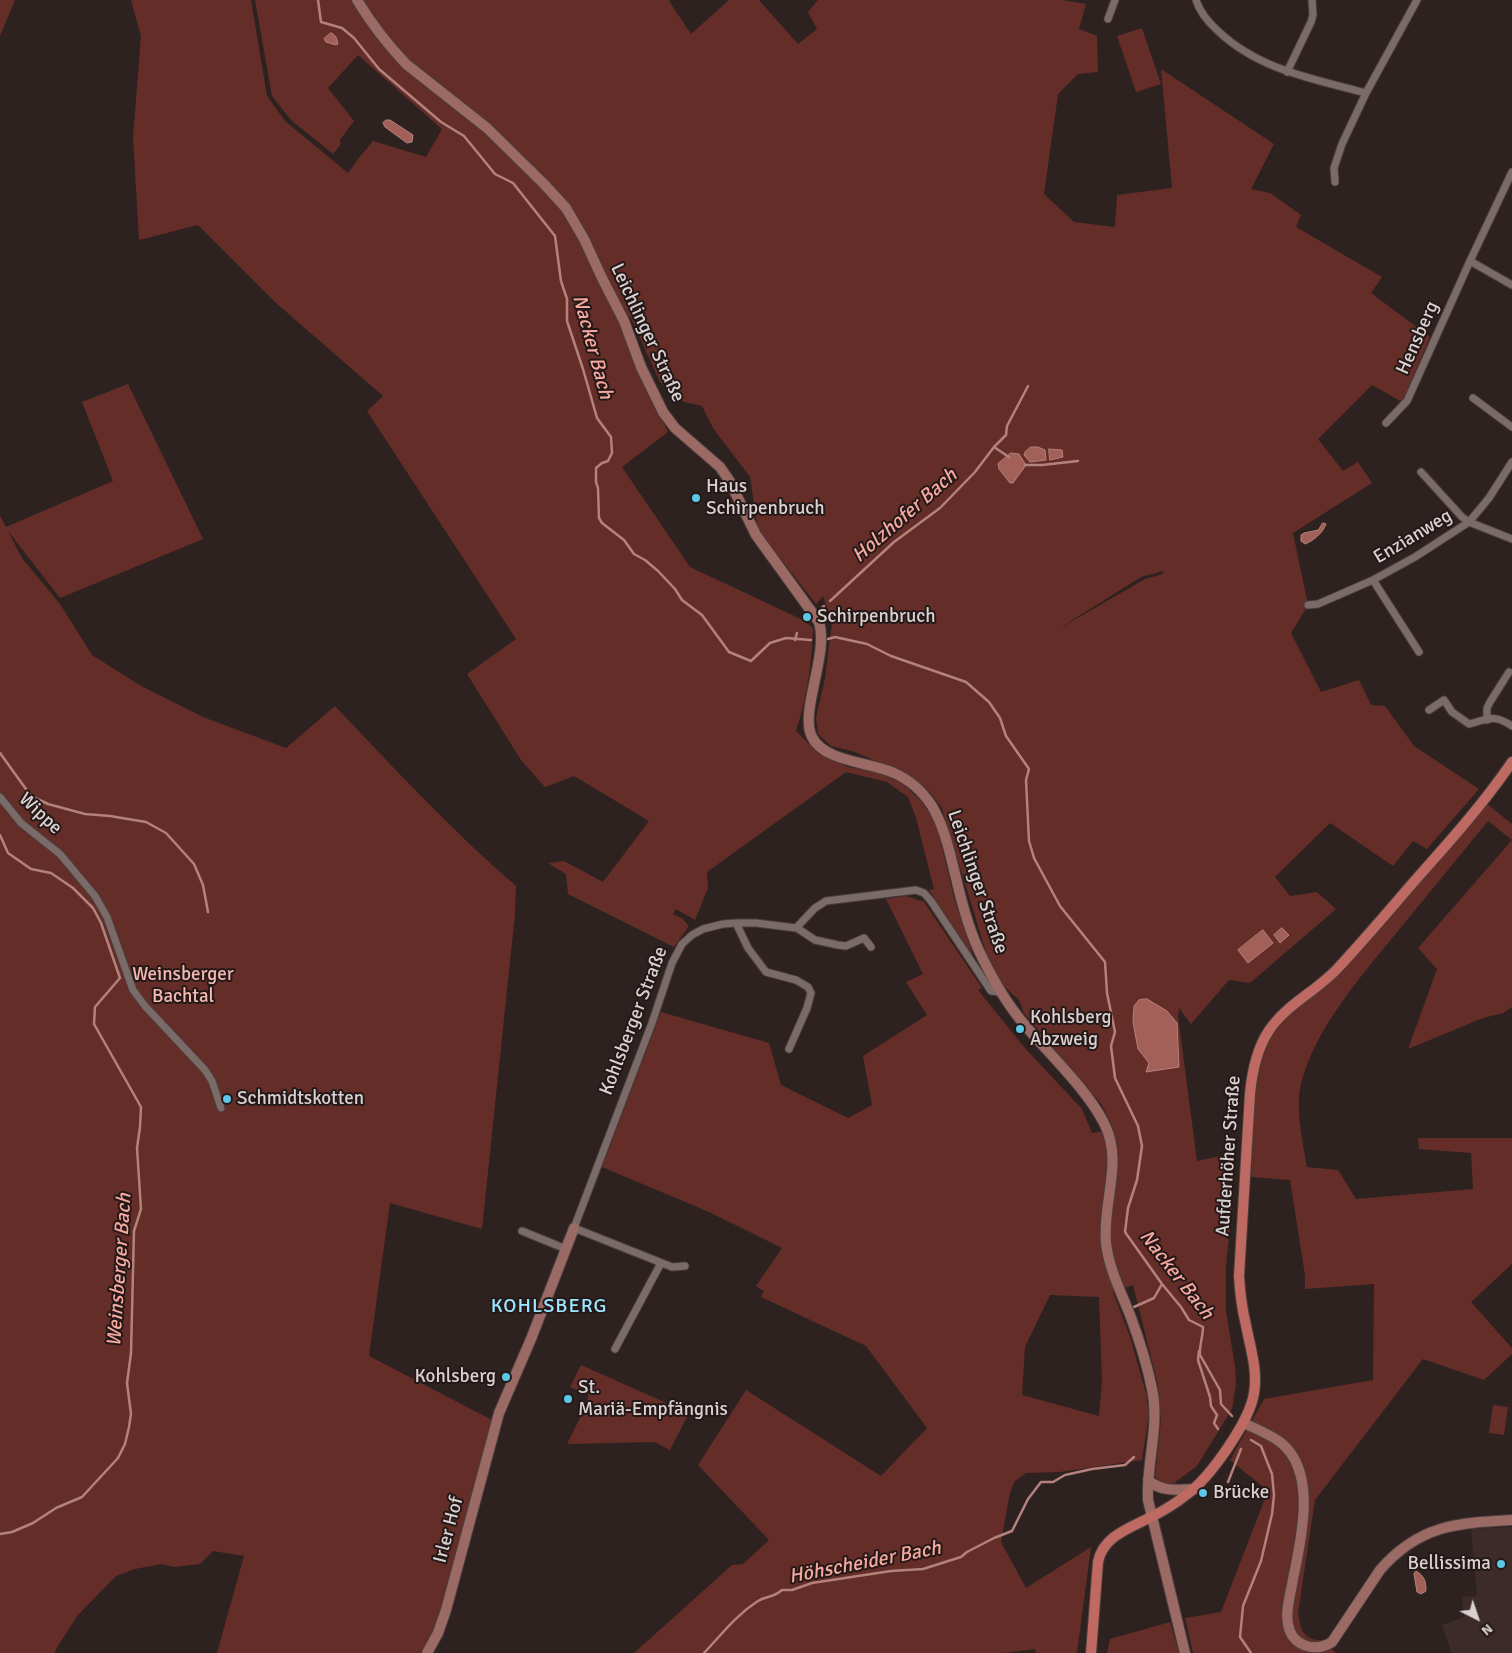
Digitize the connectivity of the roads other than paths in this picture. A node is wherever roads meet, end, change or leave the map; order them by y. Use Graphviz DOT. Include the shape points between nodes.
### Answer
graph roads {
  1 [pos="357,0"];
  2 [pos="1115,0"];
  3 [pos="1196,0"];
  4 [pos="1312,0"];
  5 [pos="1417,0"];
  6 [pos="1108,19"];
  7 [pos="1287,72"];
  8 [pos="1366,92"];
  9 [pos="1512,172"];
  10 [pos="1336,182"];
  11 [pos="1470,261"];
  12 [pos="1512,285"];
  13 [pos="1473,398"];
  14 [pos="1386,423"];
  15 [pos="1512,427"];
  16 [pos="1512,462"];
  17 [pos="1421,472"];
  18 [pos="1469,522"];
  19 [pos="1512,538"];
  20 [pos="1373,580"];
  21 [pos="1308,606"];
  22 [pos="1419,652"];
  23 [pos="1508,672"];
  24 [pos="1429,710"];
  25 [pos="1487,720"];
  26 [pos="1512,726"];
  27 [pos="1512,762"];
  28 [pos="0,797"];
  29 [pos="736,923"];
  30 [pos="798,928"];
  31 [pos="871,947"];
  32 [pos="1000,992"];
  33 [pos="789,1049"];
  34 [pos="221,1108"];
  35 [pos="574,1228"];
  36 [pos="522,1231"];
  37 [pos="566,1249"];
  38 [pos="661,1263"];
  39 [pos="685,1266"];
  40 [pos="614,1348"];
  41 [pos="499,1413"];
  42 [pos="1242,1423"];
  43 [pos="1148,1480"];
  44 [pos="1195,1489"];
  45 [pos="1151,1517"];
  46 [pos="1512,1520"];
  47 [pos="426,1653"];
  48 [pos="1091,1653"];
  49 [pos="1185,1653"];
  1 -- 32 [label="main road, Leichlinger Straße" via="378,32 406,64 486,128 566,208 624,320 641,367 663,412 675,428 720,467 756,535 819,622 819,664 809,717 811,736 836,756 903,777 928,800 945,837 966,919"];
  2 -- 6 [label="street"];
  3 -- 7 [label="street" via="1206,20 1224,37 1260,60"];
  4 -- 7 [label="street" via="1311,22"];
  5 -- 8 [label="street"];
  7 -- 8 [label="street"];
  8 -- 10 [label="street" via="1338,156 1334,168"];
  9 -- 11 [label="street, Hensberg"];
  11 -- 12 [label="street"];
  11 -- 14 [label="street, Hensberg" via="1407,401"];
  13 -- 15 [label="street"];
  16 -- 18 [label="street, Enzianweg"];
  17 -- 18 [label="street, Enzianweg"];
  18 -- 19 [label="street, Enzianweg"];
  18 -- 20 [label="street, Enzianweg" via="1416,557"];
  20 -- 21 [label="street, Enzianweg"];
  20 -- 22 [label="street, Enzianweg"];
  23 -- 25 [label="street" via="1487,708"];
  24 -- 25 [label="street" via="1444,700 1452,712 1469,724"];
  25 -- 26 [label="street" via="1499,719"];
  27 -- 42 [label="main road, Aufderhöher Straße" via="1494,789 1358,946 1328,978 1280,1018 1260,1048 1250,1087 1239,1276 1255,1383 1252,1402"];
  28 -- 34 [label="street, Wippe" via="18,820 60,854 100,904 137,995 205,1070"];
  29 -- 30 [label="street, Kohlsberger Straße"];
  29 -- 33 [label="street" via="748,948 766,972 796,980 808,987 811,993"];
  29 -- 35 [label="street, Kohlsberger Straße" via="703,929 677,951"];
  30 -- 31 [label="street" via="815,940 846,946 864,938"];
  30 -- 32 [label="street" via="815,908 826,901 921,891 991,990"];
  32 -- 43 [label="main road, Leichlinger Straße" via="1090,1102 1108,1133 1113,1162 1106,1210 1107,1248 1116,1282 1137,1333 1154,1402"];
  35 -- 37 [label="main road, Kohlsberger Straße"];
  35 -- 38 [label="street"];
  36 -- 37 [label="street"];
  37 -- 41 [label="main road, Kohlsberger Straße"];
  38 -- 39 [label="street" via="672,1267"];
  38 -- 40 [label="street"];
  41 -- 47 [label="main road, Irler Hof" via="446,1610"];
  42 -- 44 [label="main road, Aufderhöher Straße" via="1218,1462"];
  42 -- 46 [label="main road" via="1279,1442 1290,1453 1300,1475 1303,1518 1287,1619 1293,1638 1311,1650 1323,1650 1332,1642 1380,1570 1415,1539 1453,1525"];
  43 -- 44 [label="main road" via="1162,1489"];
  43 -- 45 [label="main road, Leichlinger Straße"];
  44 -- 45 [label="main road, Aufderhöher Straße"];
  45 -- 48 [label="main road, Aufderhöher Straße" via="1118,1534 1099,1556"];
  45 -- 49 [label="main road, Leichlinger Straße"];
}
